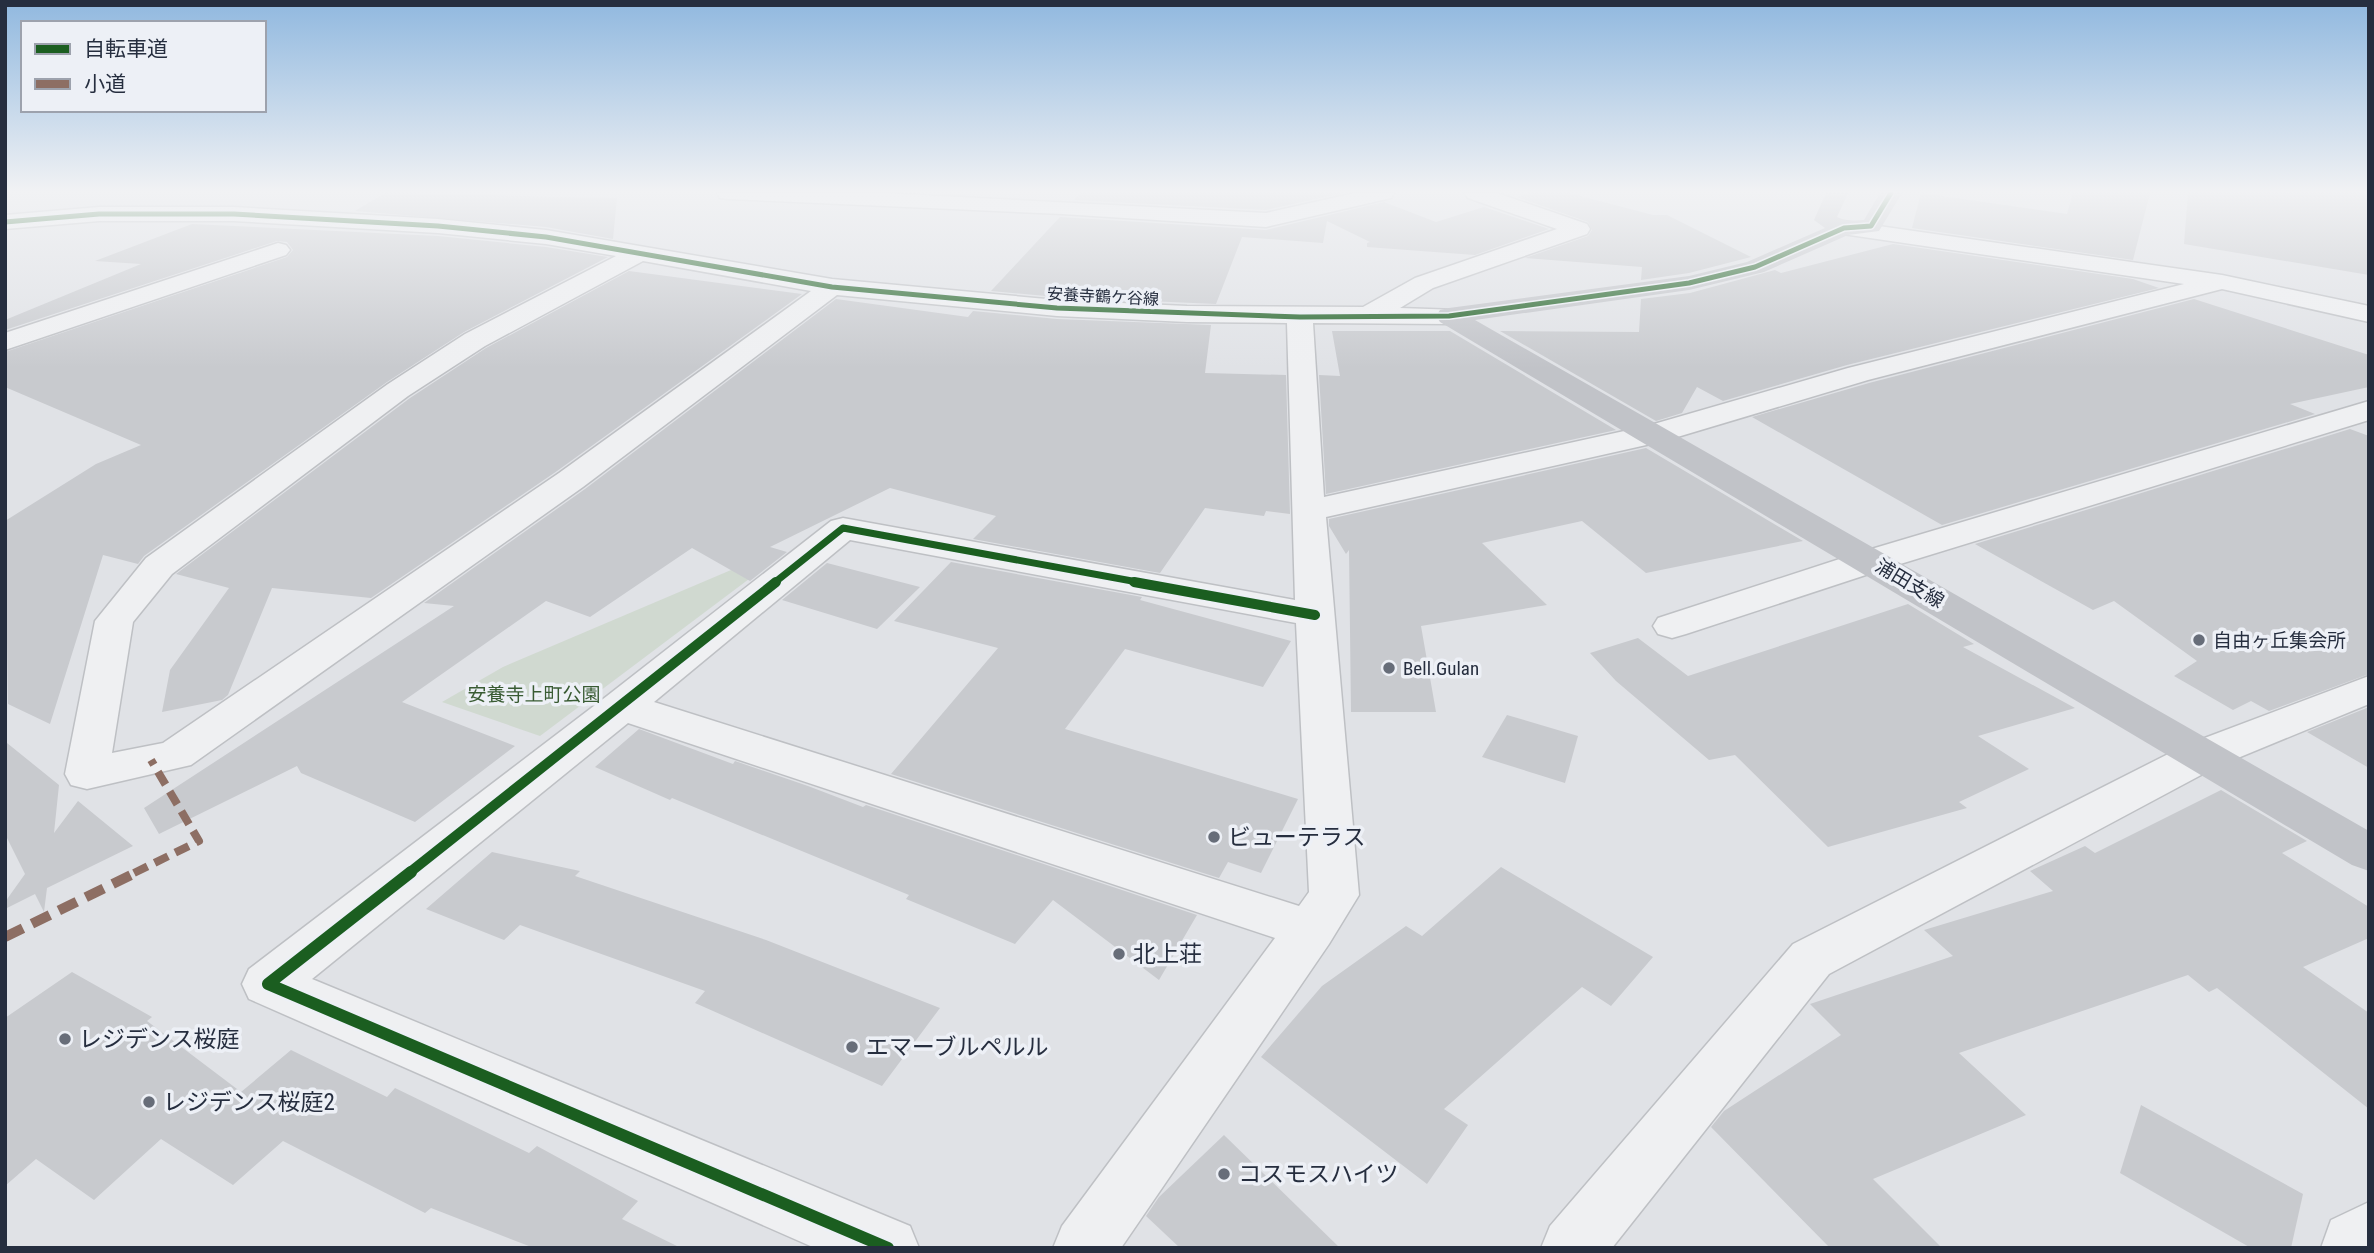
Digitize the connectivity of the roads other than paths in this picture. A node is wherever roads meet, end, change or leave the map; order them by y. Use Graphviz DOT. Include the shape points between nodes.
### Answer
graph roads {
  1 [pos="274,251"];
  2 [pos="618,251"];
  3 [pos="1514,251"];
  4 [pos="1790,251"];
  5 [pos="2008,251"];
  6 [pos="636,255"];
  7 [pos="2222,282"];
  8 [pos="832,287"];
  9 [pos="1371,314"];
  10 [pos="2369,314"];
  11 [pos="1450,316"];
  12 [pos="1300,317"];
  13 [pos="5,342"];
  14 [pos="2369,410"];
  15 [pos="1653,433"];
  16 [pos="1308,511"];
  17 [pos="1871,561"];
  18 [pos="1315,615"];
  19 [pos="1672,626"];
  20 [pos="2369,689"];
  21 [pos="622,706"];
  22 [pos="2201,756"];
  23 [pos="2369,853"];
  24 [pos="1311,930"];
  25 [pos="2369,1232"];
  26 [pos="888,1248"];
  27 [pos="1084,1248"];
  28 [pos="1572,1248"];
  29 [pos="2353,1248"];
  1 -- 13 [label="street"];
  2 -- 6 [label="street, 安養寺鶴ケ谷線"];
  3 -- 9 [label="street" via="1424,283"];
  4 -- 11 [label="street" via="1755,267 1689,283"];
  5 -- 7 [label="street"];
  6 -- 8 [label="street, 安養寺鶴ケ谷線"];
  6 -- 8 [label="street" via="475,340 327,441 159,566 114,621 87,774 176,755 571,480"];
  7 -- 10 [label="street"];
  7 -- 15 [label="street" via="1858,374"];
  8 -- 12 [label="street, 安養寺鶴ケ谷線" via="1057,308"];
  9 -- 11 [label="street, 安養寺鶴ケ谷線"];
  9 -- 12 [label="street, 安養寺鶴ケ谷線"];
  11 -- 15 [label="street, 浦田支線"];
  12 -- 16 [label="street"];
  14 -- 17 [label="street"];
  15 -- 16 [label="street"];
  15 -- 17 [label="street, 浦田支線"];
  16 -- 18 [label="street"];
  17 -- 19 [label="street"];
  17 -- 22 [label="street, 浦田支線"];
  18 -- 21 [label="street" via="842,528"];
  18 -- 24 [label="street" via="1334,895"];
  20 -- 22 [label="street"];
  21 -- 24 [label="street"];
  21 -- 26 [label="street" via="268,984"];
  22 -- 23 [label="street, 浦田支線"];
  22 -- 28 [label="street" via="1811,959"];
  24 -- 27 [label="street"];
  25 -- 29 [label="street" via="2353,1242"];
}
